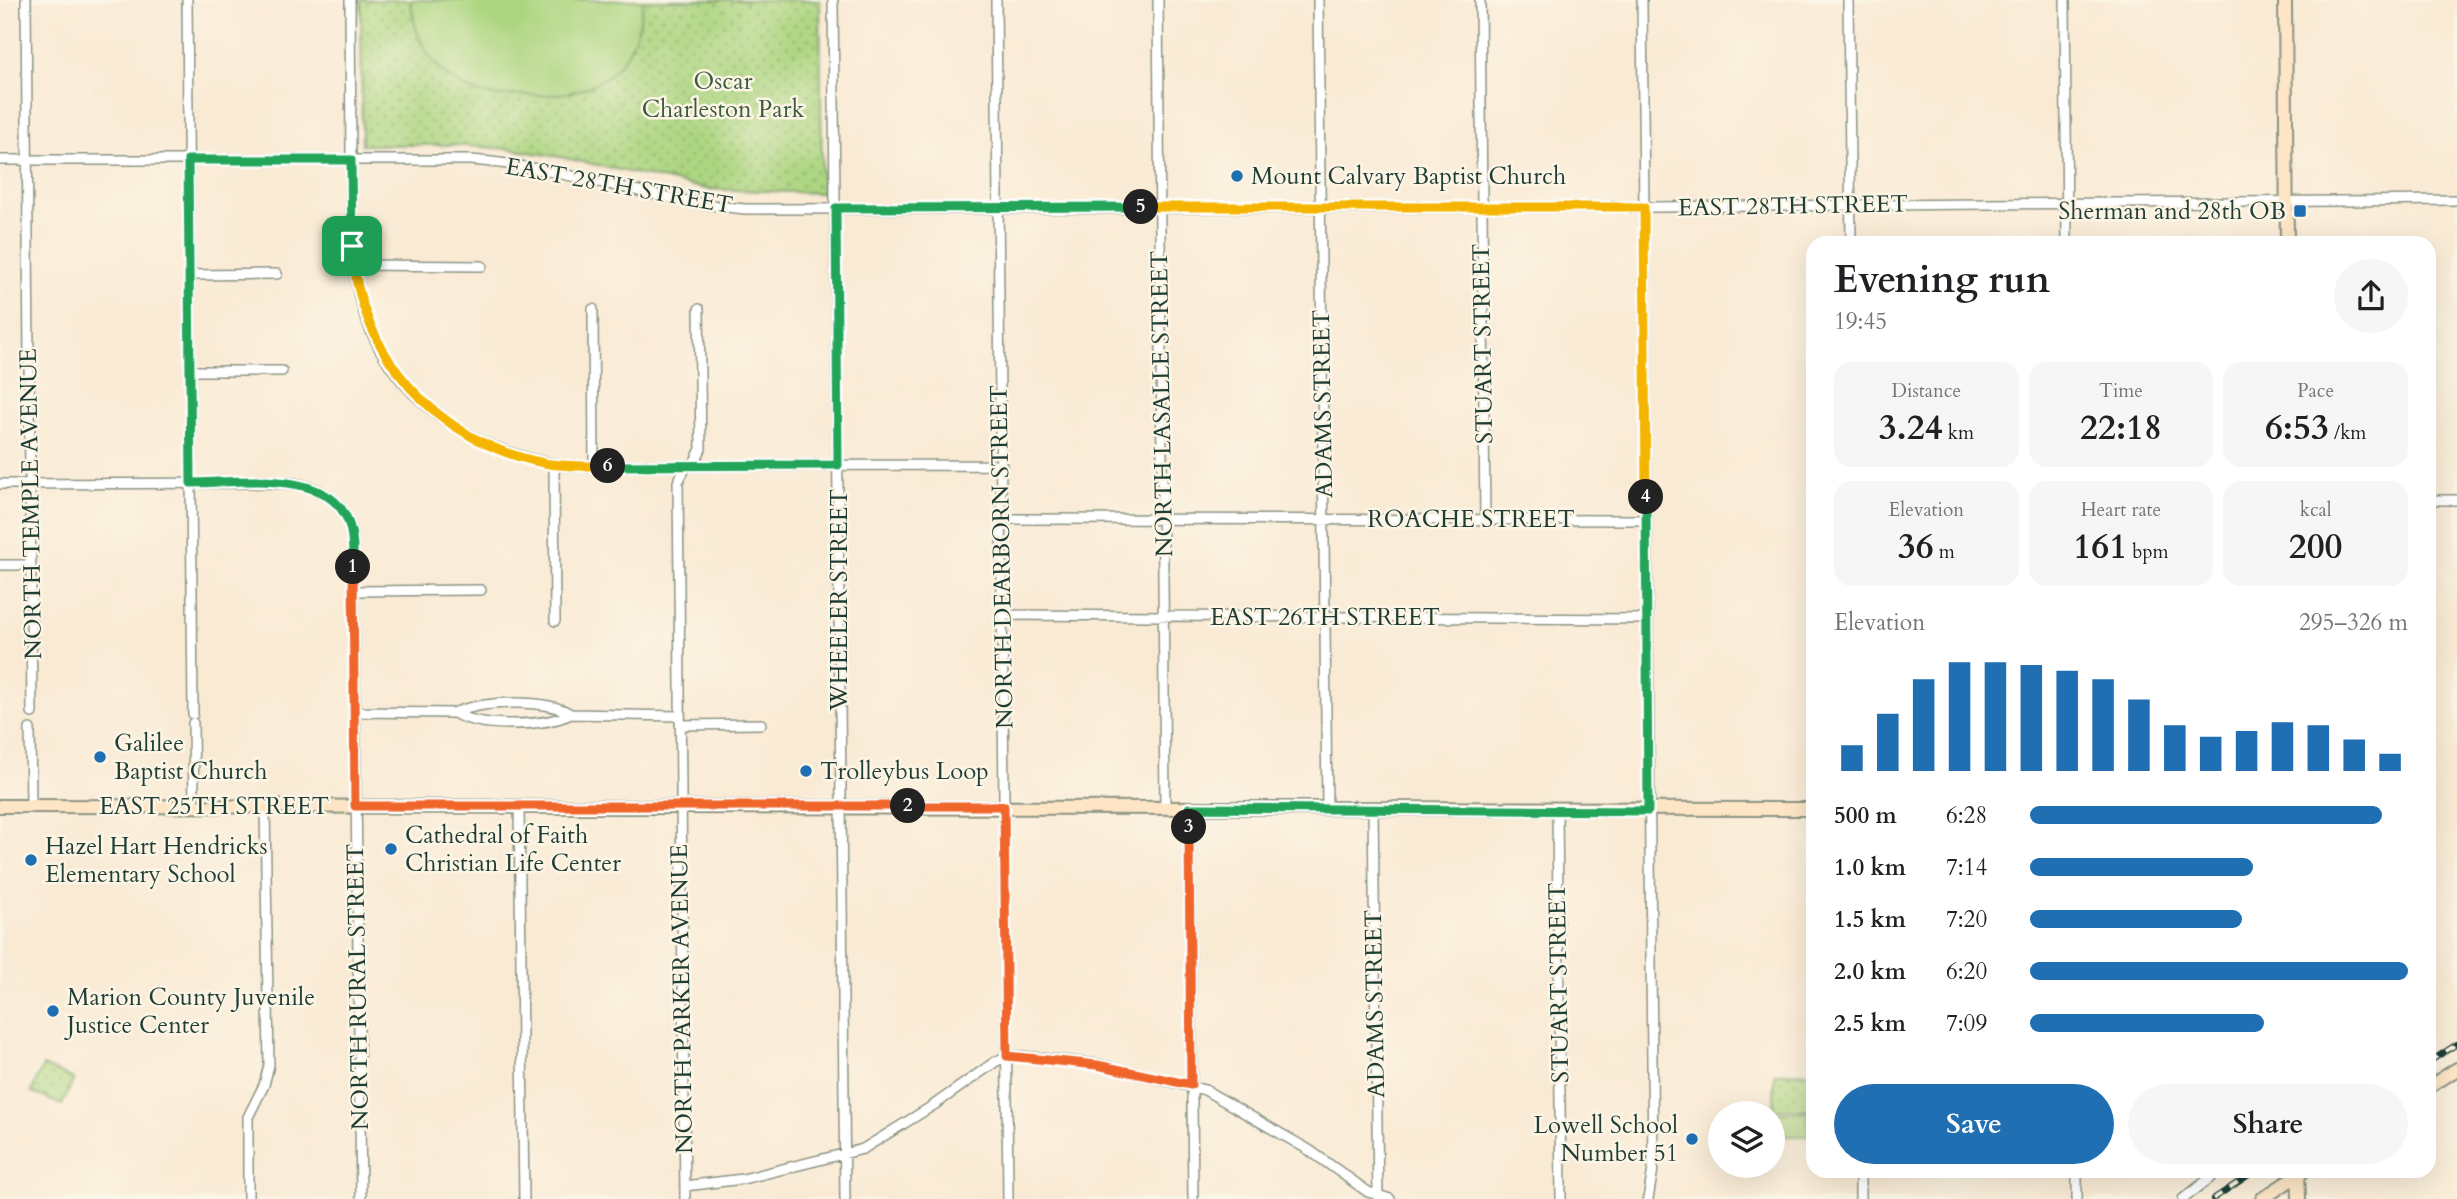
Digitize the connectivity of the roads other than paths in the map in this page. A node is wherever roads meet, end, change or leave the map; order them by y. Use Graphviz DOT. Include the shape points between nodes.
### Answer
graph roads {
  1 [pos="26,0"];
  2 [pos="187,0"];
  3 [pos="350,0"];
  4 [pos="833,0"];
  5 [pos="996,0"];
  6 [pos="1158,0"];
  7 [pos="1318,0"];
  8 [pos="1480,0"];
  9 [pos="1642,0"];
  10 [pos="1848,0"];
  11 [pos="2066,0"];
  12 [pos="2285,0"];
  13 [pos="0,160"];
  14 [pos="27,160"];
  15 [pos="188,160"];
  16 [pos="351,160"];
  17 [pos="2287,200"];
  18 [pos="2457,200"];
  19 [pos="2067,202"];
  20 [pos="1850,206"];
  21 [pos="999,207"];
  22 [pos="1160,207"];
  23 [pos="1321,207"];
  24 [pos="1482,207"];
  25 [pos="1644,207"];
  26 [pos="836,208"];
  27 [pos="1851,236"];
  28 [pos="2067,236"];
  29 [pos="2287,236"];
  30 [pos="354,265"];
  31 [pos="482,266"];
  32 [pos="276,274"];
  33 [pos="189,275"];
  34 [pos="593,309"];
  35 [pos="699,309"];
  36 [pos="190,371"];
  37 [pos="282,371"];
  38 [pos="554,464"];
  39 [pos="690,465"];
  40 [pos="838,465"];
  41 [pos="1002,465"];
  42 [pos="594,466"];
  43 [pos="191,483"];
  44 [pos="0,484"];
  45 [pos="31,484"];
  46 [pos="2436,500"];
  47 [pos="2457,500"];
  48 [pos="1163,517"];
  49 [pos="1002,519"];
  50 [pos="1324,519"];
  51 [pos="1485,519"];
  52 [pos="1647,520"];
  53 [pos="0,565"];
  54 [pos="31,565"];
  55 [pos="481,590"];
  56 [pos="353,591"];
  57 [pos="1003,615"];
  58 [pos="1164,616"];
  59 [pos="1324,617"];
  60 [pos="1647,619"];
  61 [pos="555,621"];
  62 [pos="354,712"];
  63 [pos="32,713"];
  64 [pos="454,713"];
  65 [pos="571,714"];
  66 [pos="680,720"];
  67 [pos="761,724"];
  68 [pos="30,729"];
  69 [pos="0,806"];
  70 [pos="31,806"];
  71 [pos="194,806"];
  72 [pos="265,806"];
  73 [pos="355,806"];
  74 [pos="519,806"];
  75 [pos="680,806"];
  76 [pos="840,806"];
  77 [pos="1004,806"];
  78 [pos="1165,808"];
  79 [pos="1189,808"];
  80 [pos="1327,808"];
  81 [pos="1373,808"];
  82 [pos="1806,809"];
  83 [pos="1557,810"];
  84 [pos="1648,811"];
  85 [pos="1007,1056"];
  86 [pos="2457,1069"];
  87 [pos="2436,1082"];
  88 [pos="1191,1085"];
  89 [pos="845,1154"];
  90 [pos="1860,1178"];
  91 [pos="2077,1178"];
  92 [pos="2211,1178"];
  93 [pos="2292,1178"];
  94 [pos="2300,1178"];
  95 [pos="685,1186"];
  96 [pos="1378,1197"];
  97 [pos="2185,1198"];
  98 [pos="248,1199"];
  99 [pos="361,1199"];
  100 [pos="524,1199"];
  101 [pos="685,1199"];
  102 [pos="845,1199"];
  103 [pos="1008,1199"];
  104 [pos="1193,1199"];
  105 [pos="1390,1199"];
  106 [pos="1561,1199"];
  107 [pos="1648,1199"];
  108 [pos="1860,1199"];
  109 [pos="2077,1199"];
  110 [pos="2262,1199"];
  111 [pos="2299,1199"];
  1 -- 14 [label="street, NORTH TEMPLE AVENUE"];
  2 -- 15 [label="street"];
  3 -- 16 [label="street"];
  4 -- 26 [label="street, WHEELER STREET"];
  5 -- 21 [label="street, NORTH DEARBORN STREET"];
  6 -- 22 [label="street, NORTH LASALLE STREET"];
  7 -- 23 [label="street, ADAMS STREET"];
  8 -- 24 [label="street, STUART STREET"];
  9 -- 25 [label="street"];
  10 -- 20 [label="street"];
  11 -- 19 [label="street"];
  12 -- 17 [label="street"];
  13 -- 14 [label="street, EAST 28TH STREET"];
  14 -- 15 [label="street, EAST 28TH STREET"];
  14 -- 45 [label="street, NORTH TEMPLE AVENUE"];
  15 -- 16 [label="street, EAST 28TH STREET"];
  15 -- 33 [label="street"];
  16 -- 26 [label="street, EAST 28TH STREET" via="481,161 562,172 725,207"];
  16 -- 30 [label="street"];
  17 -- 18 [label="street, EAST 28TH STREET"];
  17 -- 19 [label="street, EAST 28TH STREET"];
  17 -- 29 [label="street"];
  19 -- 20 [label="street, EAST 28TH STREET"];
  19 -- 28 [label="street"];
  20 -- 25 [label="street, EAST 28TH STREET"];
  20 -- 27 [label="street"];
  21 -- 22 [label="street, EAST 28TH STREET"];
  21 -- 26 [label="street, EAST 28TH STREET"];
  21 -- 41 [label="street, NORTH DEARBORN STREET"];
  22 -- 23 [label="street, EAST 28TH STREET"];
  22 -- 48 [label="street, NORTH LASALLE STREET"];
  23 -- 24 [label="street, EAST 28TH STREET"];
  23 -- 50 [label="street, ADAMS STREET"];
  24 -- 25 [label="street, EAST 28TH STREET"];
  24 -- 51 [label="street, STUART STREET"];
  25 -- 52 [label="street"];
  26 -- 40 [label="street, WHEELER STREET"];
  30 -- 31 [label="street"];
  30 -- 38 [label="street" via="366,318 397,373 441,418 483,443"];
  32 -- 33 [label="street"];
  33 -- 36 [label="street"];
  34 -- 42 [label="street"];
  35 -- 39 [label="street, NORTH PARKER AVENUE" via="701,449"];
  36 -- 37 [label="street"];
  36 -- 43 [label="street"];
  38 -- 42 [label="street"];
  38 -- 61 [label="street"];
  39 -- 40 [label="street"];
  39 -- 42 [label="street"];
  39 -- 66 [label="street, NORTH PARKER AVENUE" via="678,482"];
  40 -- 41 [label="street"];
  40 -- 76 [label="street, WHEELER STREET"];
  41 -- 49 [label="street, NORTH DEARBORN STREET"];
  43 -- 45 [label="street"];
  43 -- 56 [label="street, NORTH RURAL STREET" via="294,483 322,492 335,501 349,524"];
  43 -- 71 [label="street"];
  44 -- 45 [label="street"];
  45 -- 54 [label="street, NORTH TEMPLE AVENUE"];
  46 -- 47 [label="street"];
  48 -- 49 [label="street, ROACHE STREET"];
  48 -- 50 [label="street, ROACHE STREET"];
  48 -- 58 [label="street, NORTH LASALLE STREET"];
  49 -- 57 [label="street, NORTH DEARBORN STREET"];
  50 -- 51 [label="street, ROACHE STREET"];
  50 -- 59 [label="street, ADAMS STREET"];
  51 -- 52 [label="street, ROACHE STREET"];
  52 -- 60 [label="street"];
  53 -- 54 [label="street"];
  54 -- 63 [label="street, NORTH TEMPLE AVENUE"];
  55 -- 56 [label="street"];
  56 -- 62 [label="street, NORTH RURAL STREET"];
  57 -- 58 [label="street, EAST 26TH STREET"];
  57 -- 77 [label="street, NORTH DEARBORN STREET"];
  58 -- 59 [label="street, EAST 26TH STREET"];
  58 -- 78 [label="street, NORTH LASALLE STREET"];
  59 -- 60 [label="street, EAST 26TH STREET"];
  59 -- 80 [label="street, ADAMS STREET"];
  60 -- 84 [label="street"];
  62 -- 64 [label="street"];
  62 -- 73 [label="street, NORTH RURAL STREET"];
  64 -- 65 [label="street" via="507,703 561,708"];
  64 -- 65 [label="street" via="465,719 508,724"];
  65 -- 66 [label="street"];
  66 -- 67 [label="street"];
  66 -- 75 [label="street, NORTH PARKER AVENUE"];
  68 -- 70 [label="street"];
  69 -- 70 [label="street, EAST 25TH STREET"];
  70 -- 71 [label="street, EAST 25TH STREET"];
  71 -- 72 [label="street, EAST 25TH STREET"];
  72 -- 73 [label="street, EAST 25TH STREET"];
  72 -- 98 [label="street" via="270,1065 247,1125"];
  73 -- 74 [label="street, EAST 25TH STREET"];
  73 -- 99 [label="street, NORTH RURAL STREET"];
  74 -- 75 [label="street, EAST 25TH STREET"];
  74 -- 100 [label="street"];
  75 -- 76 [label="street, EAST 25TH STREET"];
  75 -- 95 [label="street, NORTH PARKER AVENUE"];
  76 -- 77 [label="street, EAST 25TH STREET"];
  76 -- 89 [label="street, WHEELER STREET"];
  77 -- 78 [label="street, EAST 25TH STREET"];
  77 -- 85 [label="street, NORTH DEARBORN STREET"];
  78 -- 79 [label="street, EAST 25TH STREET"];
  79 -- 80 [label="street, EAST 25TH STREET"];
  79 -- 88 [label="street"];
  80 -- 81 [label="street, EAST 25TH STREET"];
  81 -- 83 [label="street, EAST 25TH STREET"];
  81 -- 96 [label="street, ADAMS STREET"];
  82 -- 84 [label="street, EAST 25TH STREET"];
  83 -- 84 [label="street, EAST 25TH STREET"];
  83 -- 106 [label="street, STUART STREET"];
  84 -- 107 [label="street" via="1654,1169"];
  85 -- 88 [label="street" via="1097,1065"];
  85 -- 89 [label="street" via="883,1137"];
  85 -- 103 [label="street, NORTH DEARBORN STREET"];
  86 -- 87 [label="street"];
  88 -- 96 [label="street" via="1219,1096"];
  88 -- 104 [label="street"];
  89 -- 95 [label="street" via="743,1179"];
  89 -- 102 [label="street, WHEELER STREET"];
  90 -- 108 [label="street"];
  91 -- 109 [label="street"];
  92 -- 97 [label="street"];
  93 -- 110 [label="street"];
  94 -- 111 [label="street"];
  95 -- 101 [label="street, NORTH PARKER AVENUE"];
  96 -- 105 [label="street"];
}
